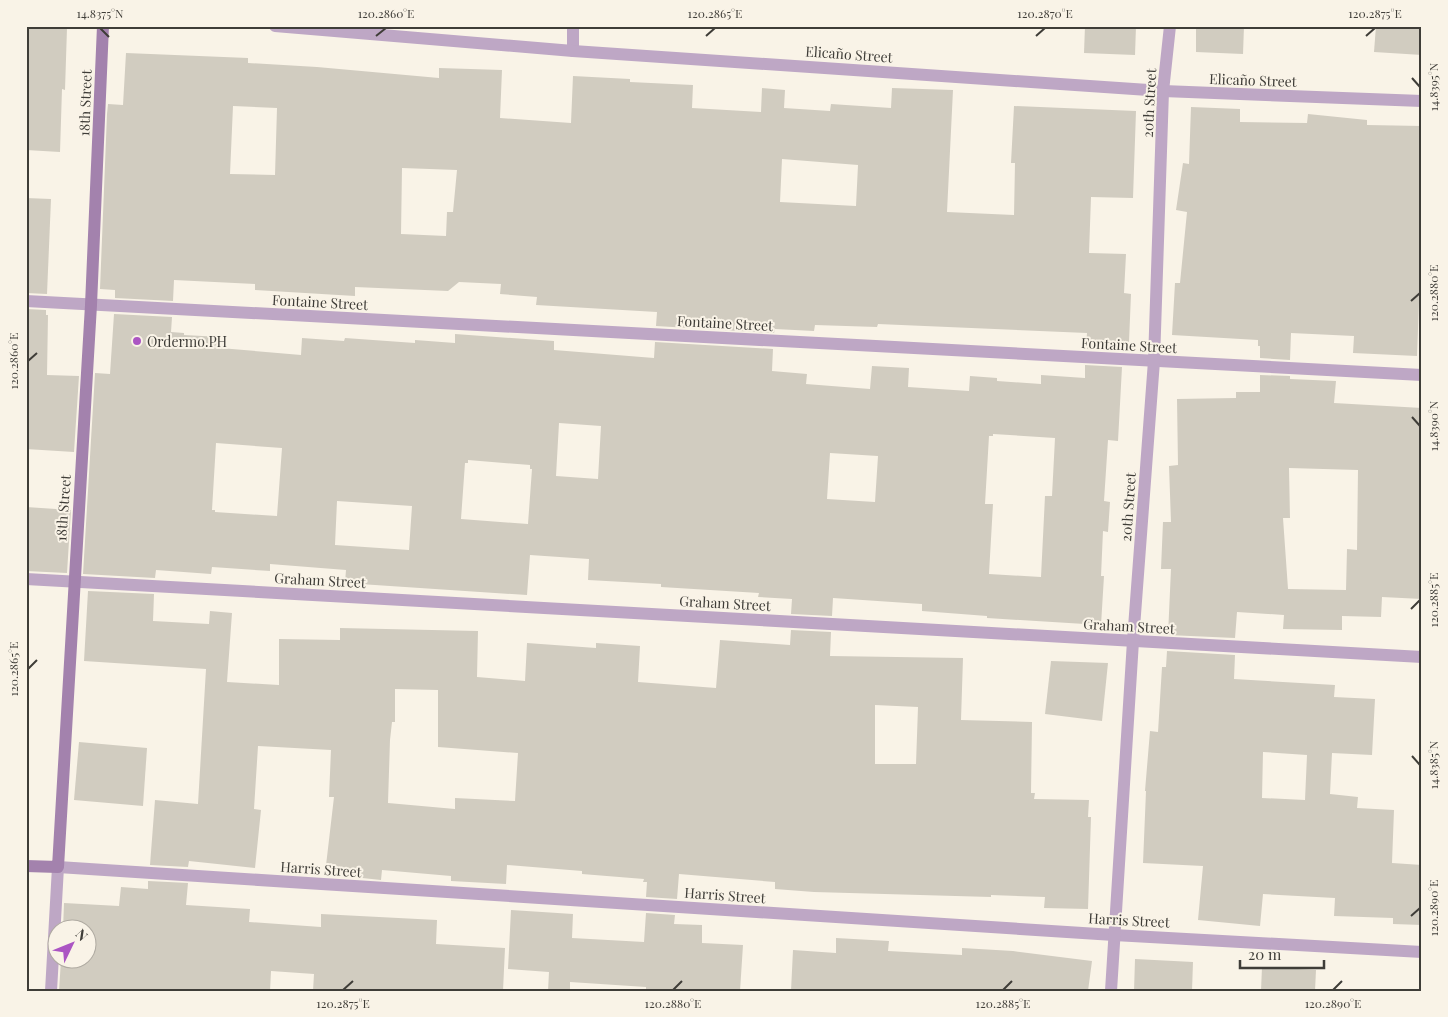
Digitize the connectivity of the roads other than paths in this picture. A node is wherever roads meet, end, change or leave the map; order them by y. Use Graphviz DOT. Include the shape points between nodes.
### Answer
graph roads {
  1 [pos="103,26"];
  2 [pos="275,26"];
  3 [pos="573,26"];
  4 [pos="1170,26"];
  5 [pos="573,50"];
  6 [pos="1163,91"];
  7 [pos="1422,101"];
  8 [pos="26,301"];
  9 [pos="91,304"];
  10 [pos="1154,361"];
  11 [pos="1422,375"];
  12 [pos="26,578"];
  13 [pos="74,581"];
  14 [pos="1133,641"];
  15 [pos="1422,657"];
  16 [pos="26,866"];
  17 [pos="58,867"];
  18 [pos="1114,935"];
  19 [pos="1422,952"];
  20 [pos="51,991"];
  21 [pos="1111,991"];
  1 -- 9 [label="main road, 18th Street"];
  2 -- 5 [label="street, Elicaño Street"];
  3 -- 5 [label="street"];
  4 -- 6 [label="street, 20th Street"];
  5 -- 6 [label="street, Elicaño Street"];
  6 -- 7 [label="street, Elicaño Street"];
  6 -- 10 [label="street, 20th Street"];
  8 -- 9 [label="street, Fontaine Street"];
  9 -- 10 [label="street, Fontaine Street"];
  9 -- 13 [label="main road, 18th Street"];
  10 -- 11 [label="street, Fontaine Street"];
  10 -- 14 [label="street, 20th Street"];
  12 -- 13 [label="street, Graham Street"];
  13 -- 14 [label="street, Graham Street"];
  13 -- 17 [label="main road, 18th Street"];
  14 -- 15 [label="street, Graham Street"];
  14 -- 18 [label="street, 20th Street"];
  16 -- 17 [label="main road, Harris Street"];
  17 -- 18 [label="street, Harris Street"];
  17 -- 20 [label="street, 18th Street"];
  18 -- 19 [label="street, Harris Street"];
  18 -- 21 [label="street, 20th Street"];
}
